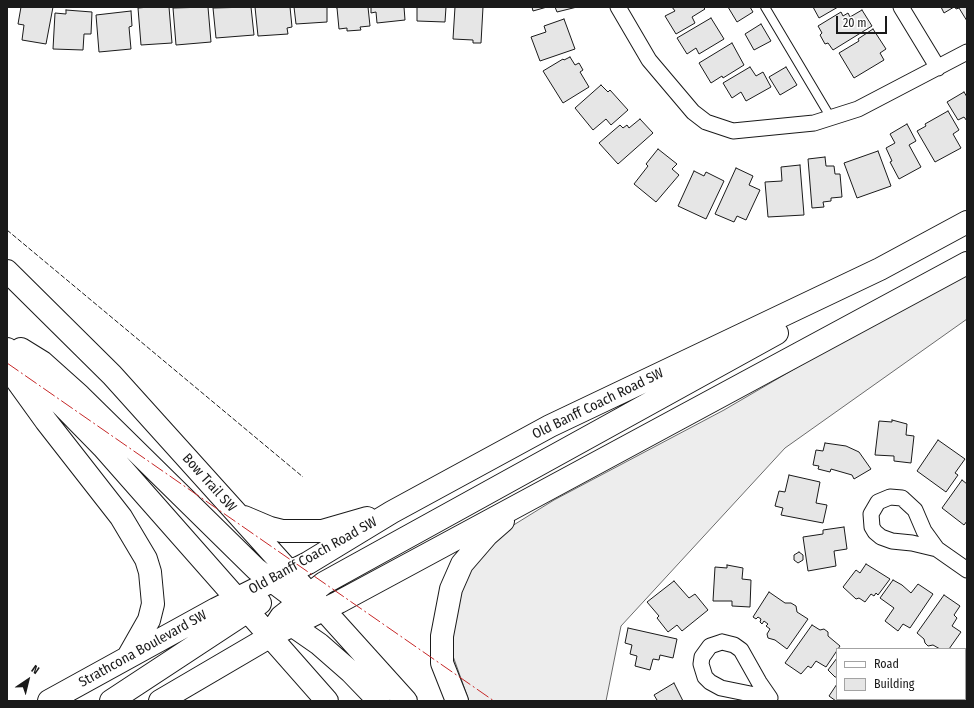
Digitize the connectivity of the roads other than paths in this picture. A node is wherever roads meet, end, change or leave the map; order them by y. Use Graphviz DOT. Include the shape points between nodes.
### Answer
graph roads {
  1 [pos="618,7"];
  2 [pos="765,7"];
  3 [pos="901,7"];
  4 [pos="967,52"];
  5 [pos="938,68"];
  6 [pos="831,118"];
  7 [pos="967,222"];
  8 [pos="967,263"];
  9 [pos="880,269"];
  10 [pos="7,271"];
  11 [pos="7,339"];
  12 [pos="7,349"];
  13 [pos="7,367"];
  14 [pos="530,498"];
  15 [pos="235,512"];
  16 [pos="392,512"];
  17 [pos="937,549"];
  18 [pos="967,570"];
  19 [pos="281,580"];
  20 [pos="312,601"];
  21 [pos="249,604"];
  22 [pos="281,626"];
  23 [pos="128,657"];
  24 [pos="772,699"];
  25 [pos="49,701"];
  26 [pos="111,701"];
  27 [pos="160,701"];
  28 [pos="327,701"];
  29 [pos="379,701"];
  30 [pos="406,701"];
  31 [pos="457,701"];
  1 -- 6 [label="street" via="649,60 694,112 706,122 733,131 814,123"];
  2 -- 6 [label="lane"];
  3 -- 5 [label="street"];
  4 -- 5 [label="street"];
  5 -- 6 [label="street" via="858,109"];
  7 -- 9 [label="main road, Old Banff Coach Road SW"];
  8 -- 14 [label="main road"];
  9 -- 16 [label="main road, Old Banff Coach Road SW" via="550,426"];
  9 -- 20 [label="main road" via="775,334 324,583"];
  10 -- 15 [label="main road, Bow Trail SW" via="112,375"];
  11 -- 19 [label="main road" via="42,362 80,396 256,569"];
  12 -- 21 [label="main road" via="104,447"];
  13 -- 23 [label="main road" via="121,517 146,560 150,572 153,604 149,620"];
  14 -- 20 [label="main road"];
  14 -- 31 [label="main road" via="487,535 462,564 451,590 444,614 442,663"];
  15 -- 16 [label="main road" via="282,531 322,530"];
  15 -- 19 [label="main road, Bow Trail SW"];
  16 -- 19 [label="main road, Old Banff Coach Road SW"];
  17 -- 18 [label="street"];
  19 -- 20 [label="main road"];
  19 -- 21 [label="main road, Old Banff Coach Road SW"];
  20 -- 22 [label="main road"];
  20 -- 30 [label="main road"];
  21 -- 22 [label="main road"];
  21 -- 23 [label="main road, Strathcona Boulevard SW"];
  21 -- 26 [label="main road"];
  22 -- 27 [label="main road"];
  22 -- 28 [label="main road"];
  22 -- 29 [label="main road" via="319,644"];
  23 -- 25 [label="main road, Strathcona Boulevard SW"];
  24 -- 24 [label="street" via="741,650 734,644 722,642 706,650 701,664 702,671 710,682 722,688"];
}
